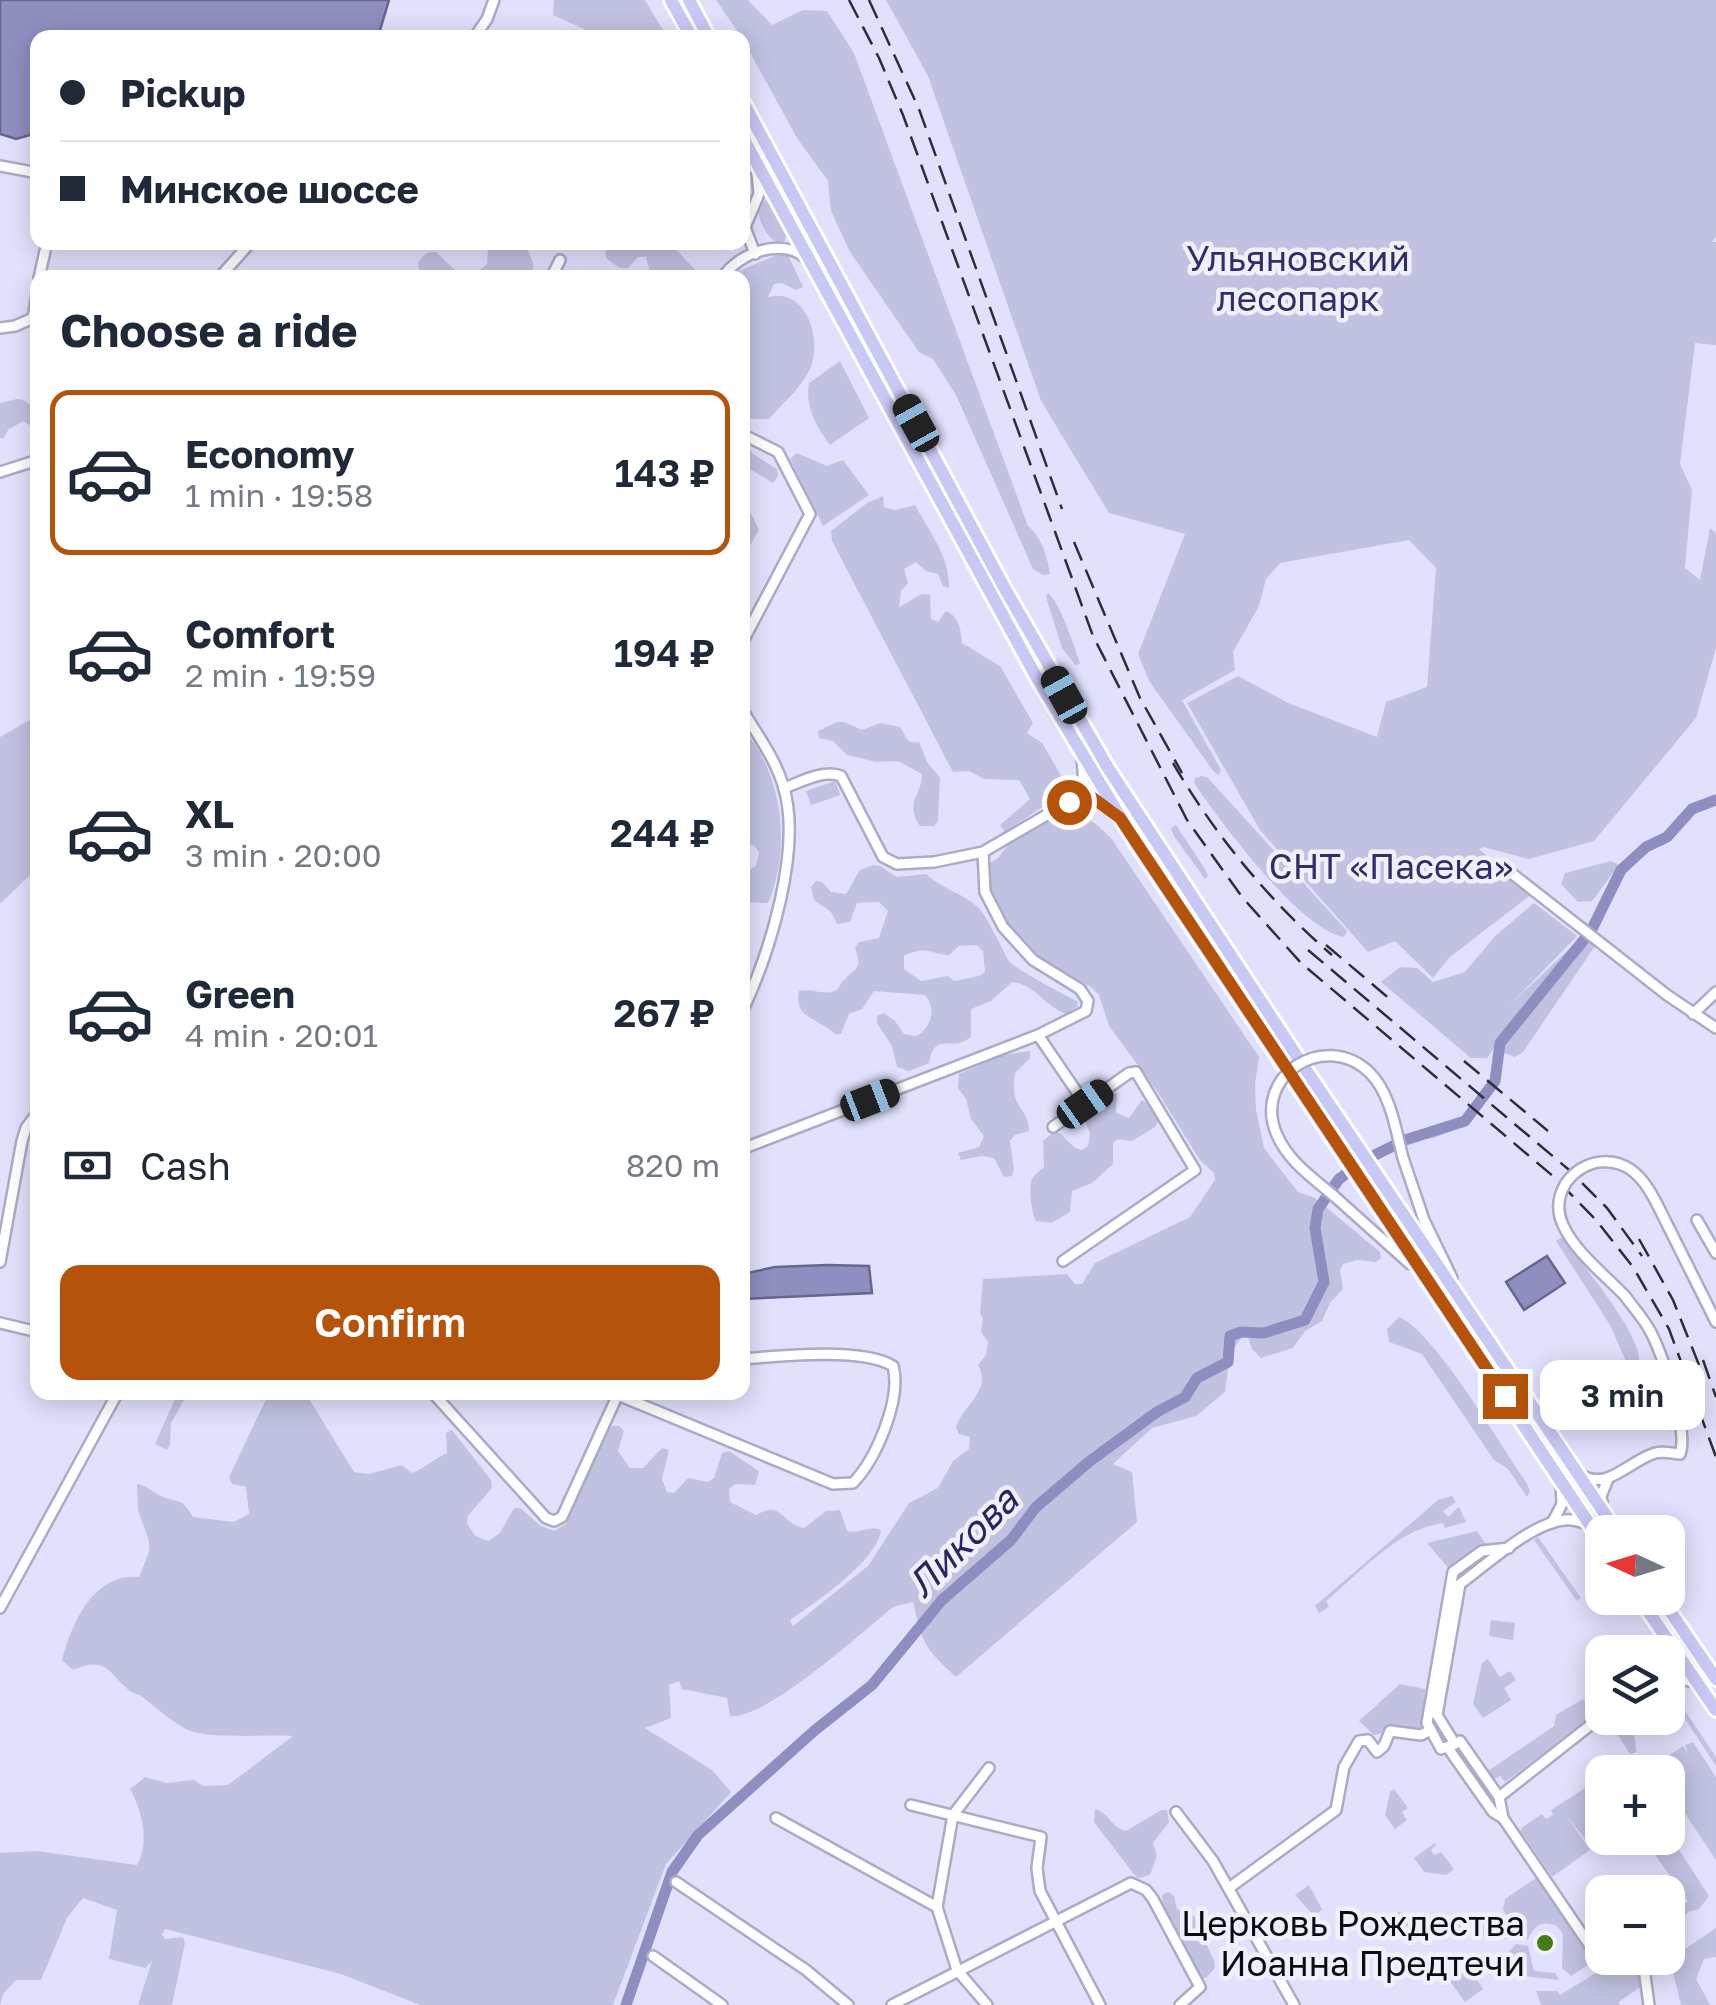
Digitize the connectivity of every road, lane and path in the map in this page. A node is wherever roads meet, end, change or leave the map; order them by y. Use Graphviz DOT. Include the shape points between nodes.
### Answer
graph roads {
  1 [pos="494,0"];
  2 [pos="672,0"];
  3 [pos="689,0"];
  4 [pos="480,30"];
  5 [pos="688,30"];
  6 [pos="705,30"];
  7 [pos="750,115"];
  8 [pos="750,151"];
  9 [pos="755,160"];
  10 [pos="0,166"];
  11 [pos="30,172"];
  12 [pos="750,214"];
  13 [pos="750,242"];
  14 [pos="244,250"];
  15 [pos="755,254"];
  16 [pos="560,260"];
  17 [pos="812,265"];
  18 [pos="226,270"];
  19 [pos="554,270"];
  20 [pos="732,270"];
  21 [pos="30,319"];
  22 [pos="0,328"];
  23 [pos="750,439"];
  24 [pos="30,463"];
  25 [pos="0,472"];
  26 [pos="750,627"];
  27 [pos="750,724"];
  28 [pos="1077,746"];
  29 [pos="784,788"];
  30 [pos="1069,802"];
  31 [pos="1120,818"];
  32 [pos="983,852"];
  33 [pos="1510,872"];
  34 [pos="750,989"];
  35 [pos="1716,992"];
  36 [pos="1693,1014"];
  37 [pos="1716,1028"];
  38 [pos="1038,1035"];
  39 [pos="1085,1104"];
  40 [pos="30,1123"];
  41 [pos="1052,1127"];
  42 [pos="750,1146"];
  43 [pos="1353,1154"];
  44 [pos="1367,1174"];
  45 [pos="1696,1220"];
  46 [pos="1716,1253"];
  47 [pos="1064,1261"];
  48 [pos="0,1262"];
  49 [pos="1464,1304"];
  50 [pos="1449,1310"];
  51 [pos="0,1322"];
  52 [pos="1716,1322"];
  53 [pos="30,1330"];
  54 [pos="750,1358"];
  55 [pos="114,1400"];
  56 [pos="439,1400"];
  57 [pos="616,1400"];
  58 [pos="633,1400"];
  59 [pos="1575,1470"];
  60 [pos="1608,1479"];
  61 [pos="1561,1482"];
  62 [pos="1605,1515"];
  63 [pos="1606,1515"];
  64 [pos="1585,1518"];
  65 [pos="1552,1523"];
  66 [pos="1585,1524"];
  67 [pos="1509,1548"];
  68 [pos="0,1608"];
  69 [pos="1673,1615"];
  70 [pos="1685,1665"];
  71 [pos="1716,1679"];
  72 [pos="1685,1682"];
  73 [pos="1698,1683"];
  74 [pos="1716,1710"];
  75 [pos="1585,1729"];
  76 [pos="1430,1730"];
  77 [pos="1454,1744"];
  78 [pos="988,1768"];
  79 [pos="1499,1797"];
  80 [pos="911,1805"];
  81 [pos="1176,1812"];
  82 [pos="953,1815"];
  83 [pos="776,1818"];
  84 [pos="1503,1818"];
  85 [pos="676,1882"];
  86 [pos="1229,1888"];
  87 [pos="936,1907"];
  88 [pos="1054,1920"];
  89 [pos="653,1956"];
  90 [pos="957,1970"];
  91 [pos="898,2004"];
  92 [pos="722,2005"];
  93 [pos="848,2005"];
  94 [pos="987,2005"];
  95 [pos="1100,2005"];
  96 [pos="1180,2005"];
  97 [pos="1294,2005"];
  98 [pos="1649,2005"];
  1 -- 4 [label="street"];
  2 -- 5 [label="highway"];
  3 -- 6 [label="highway"];
  7 -- 43 [label="highway" via="1064,695"];
  8 -- 9 [label="highway"];
  9 -- 12 [label="street" via="759,194"];
  9 -- 17 [label="highway"];
  10 -- 11 [label="street"];
  13 -- 15 [label="street"];
  14 -- 18 [label="street"];
  15 -- 17 [label="street" via="784,246"];
  15 -- 20 [label="street"];
  16 -- 19 [label="street"];
  17 -- 28 [label="highway"];
  21 -- 22 [label="street"];
  23 -- 26 [label="street" via="782,457 810,514"];
  24 -- 25 [label="street"];
  27 -- 29 [label="street"];
  28 -- 30 [label="street" via="1084,783"];
  28 -- 31 [label="highway"];
  29 -- 32 [label="street" via="826,774 841,776 888,862"];
  29 -- 34 [label="street" via="791,852"];
  30 -- 31 [label="street" via="1093,798"];
  30 -- 32 [label="street"];
  31 -- 43 [label="highway"];
  32 -- 38 [label="street" via="985,892 1004,927 1088,1001 1082,1014"];
  33 -- 36 [label="street"];
  35 -- 36 [label="street"];
  36 -- 37 [label="street"];
  38 -- 39 [label="street"];
  38 -- 42 [label="street"];
  39 -- 41 [label="street"];
  39 -- 47 [label="street" via="1136,1072 1195,1170"];
  40 -- 48 [label="street"];
  43 -- 44 [label="highway"];
  44 -- 49 [label="highway"];
  44 -- 50 [label="highway"];
  45 -- 46 [label="street"];
  49 -- 50 [label="street, bridge" via="1424,1220 1388,1105 1369,1072 1334,1055 1300,1062 1277,1086 1272,1106 1272,1123 1290,1157 1406,1260"];
  49 -- 59 [label="highway"];
  50 -- 61 [label="highway"];
  51 -- 53 [label="street"];
  52 -- 60 [label="street, bridge" via="1641,1179 1606,1161 1580,1168 1566,1183 1559,1209 1564,1229 1625,1296 1656,1344 1683,1442 1680,1454 1652,1454"];
  54 -- 58 [label="street" via="814,1354 890,1364 895,1377 884,1432 853,1483 834,1484"];
  55 -- 68 [label="street"];
  56 -- 57 [label="street" via="554,1521 562,1517"];
  59 -- 60 [label="street" via="1592,1481"];
  59 -- 62 [label="highway"];
  60 -- 63 [label="street" via="1601,1496"];
  61 -- 64 [label="highway"];
  61 -- 65 [label="street" via="1562,1504"];
  65 -- 66 [label="street"];
  65 -- 67 [label="street"];
  67 -- 76 [label="street" via="1482,1551 1453,1572"];
  67 -- 77 [label="street" via="1460,1584 1438,1715"];
  69 -- 71 [label="highway"];
  70 -- 73 [label="highway"];
  72 -- 73 [label="street"];
  73 -- 74 [label="highway"];
  75 -- 79 [label="street"];
  76 -- 77 [label="street" via="1440,1749"];
  76 -- 86 [label="street" via="1390,1731 1377,1752 1368,1740 1358,1742 1344,1767 1336,1810"];
  77 -- 79 [label="street"];
  77 -- 84 [label="street" via="1493,1812"];
  78 -- 82 [label="street"];
  79 -- 84 [label="street"];
  80 -- 82 [label="street"];
  81 -- 86 [label="street"];
  82 -- 87 [label="street"];
  82 -- 88 [label="street" via="1041,1837 1037,1880"];
  83 -- 87 [label="street"];
  84 -- 98 [label="street" via="1598,1959 1607,1966 1643,1961"];
  85 -- 93 [label="street"];
  86 -- 97 [label="street"];
  87 -- 90 [label="street"];
  88 -- 90 [label="street"];
  88 -- 95 [label="street"];
  88 -- 96 [label="street" via="1124,1884 1138,1884 1171,1928 1200,1987"];
  89 -- 92 [label="street"];
  90 -- 91 [label="street"];
  90 -- 94 [label="street"];
}
